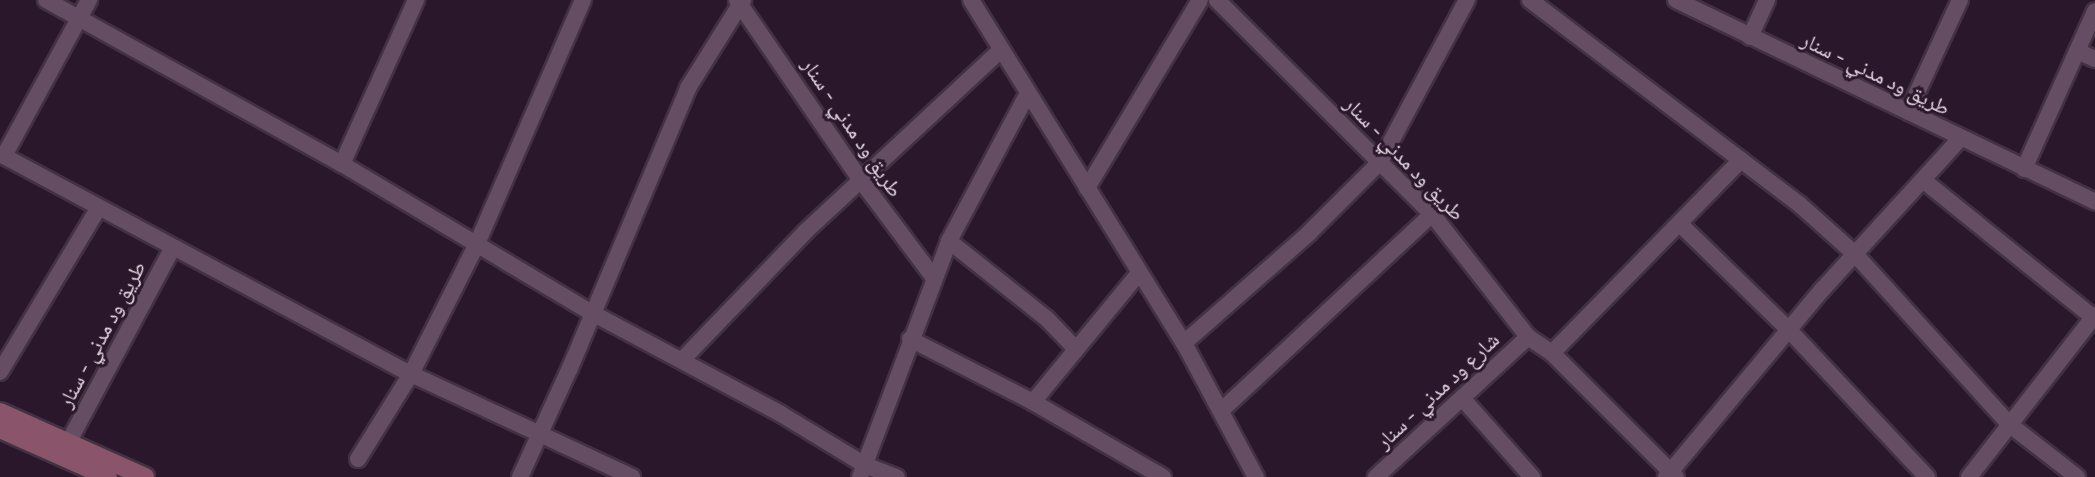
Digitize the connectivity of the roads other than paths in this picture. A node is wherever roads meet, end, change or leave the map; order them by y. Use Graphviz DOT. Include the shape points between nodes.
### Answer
graph roads {
  1 [pos="46,0"];
  2 [pos="89,0"];
  3 [pos="416,0"];
  4 [pos="584,0"];
  5 [pos="971,0"];
  6 [pos="1200,0"];
  7 [pos="1218,0"];
  8 [pos="1467,0"];
  9 [pos="1530,0"];
  10 [pos="1676,0"];
  11 [pos="1767,0"];
  12 [pos="741,1"];
  13 [pos="1958,1"];
  14 [pos="2095,10"];
  15 [pos="81,18"];
  16 [pos="1750,37"];
  17 [pos="1000,51"];
  18 [pos="2077,51"];
  19 [pos="2095,59"];
  20 [pos="1027,95"];
  21 [pos="1908,112"];
  22 [pos="1960,139"];
  23 [pos="2,155"];
  24 [pos="1741,160"];
  25 [pos="1380,162"];
  26 [pos="342,164"];
  27 [pos="2024,169"];
  28 [pos="860,179"];
  29 [pos="1923,180"];
  30 [pos="1088,188"];
  31 [pos="2095,202"];
  32 [pos="99,207"];
  33 [pos="1432,214"];
  34 [pos="1680,224"];
  35 [pos="949,241"];
  36 [pos="476,246"];
  37 [pos="173,247"];
  38 [pos="1855,254"];
  39 [pos="1139,273"];
  40 [pos="934,278"];
  41 [pos="594,314"];
  42 [pos="2094,316"];
  43 [pos="1789,330"];
  44 [pos="1528,337"];
  45 [pos="910,339"];
  46 [pos="1184,343"];
  47 [pos="1076,349"];
  48 [pos="1552,353"];
  49 [pos="682,360"];
  50 [pos="0,372"];
  51 [pos="411,374"];
  52 [pos="1462,398"];
  53 [pos="1033,402"];
  54 [pos="1222,410"];
  55 [pos="0,412"];
  56 [pos="2009,424"];
  57 [pos="0,429"];
  58 [pos="540,436"];
  59 [pos="68,443"];
  60 [pos="358,459"];
  61 [pos="862,471"];
  62 [pos="1249,473"];
  63 [pos="1671,475"];
  64 [pos="108,477"];
  65 [pos="145,477"];
  66 [pos="520,477"];
  67 [pos="632,477"];
  68 [pos="897,477"];
  69 [pos="1163,477"];
  70 [pos="1376,477"];
  71 [pos="1532,477"];
  72 [pos="1927,477"];
  73 [pos="1969,477"];
  74 [pos="2077,477"];
  1 -- 15 [label="street"];
  2 -- 15 [label="street"];
  3 -- 26 [label="street"];
  4 -- 36 [label="street"];
  5 -- 17 [label="street"];
  6 -- 30 [label="street"];
  7 -- 25 [label="street, طريق ود مدني - سنار"];
  8 -- 25 [label="street"];
  9 -- 24 [label="street"];
  10 -- 16 [label="street, طريق ود مدني - سنار"];
  11 -- 16 [label="street"];
  12 -- 28 [label="street, طريق ود مدني - سنار"];
  12 -- 41 [label="street" via="688,88"];
  13 -- 21 [label="street"];
  14 -- 18 [label="street"];
  15 -- 23 [label="street"];
  15 -- 26 [label="street"];
  16 -- 21 [label="street, طريق ود مدني - سنار"];
  17 -- 20 [label="street"];
  17 -- 28 [label="street"];
  18 -- 19 [label="street"];
  18 -- 27 [label="street"];
  20 -- 30 [label="street"];
  20 -- 35 [label="street"];
  21 -- 22 [label="street, طريق ود مدني - سنار"];
  22 -- 27 [label="street, طريق ود مدني - سنار"];
  22 -- 29 [label="street, طريق ود مدني - سنار"];
  23 -- 32 [label="street"];
  24 -- 34 [label="street"];
  24 -- 38 [label="street"];
  25 -- 33 [label="street, طريق ود مدني - سنار"];
  25 -- 46 [label="street" via="1309,233"];
  26 -- 36 [label="street"];
  27 -- 31 [label="street, طريق ود مدني - سنار"];
  28 -- 40 [label="street, طريق ود مدني - سنار"];
  28 -- 49 [label="street"];
  29 -- 38 [label="street, طريق ود مدني - سنار"];
  29 -- 42 [label="street"];
  30 -- 39 [label="street"];
  32 -- 37 [label="street"];
  32 -- 50 [label="street"];
  33 -- 44 [label="street, طريق ود مدني - سنار"];
  33 -- 54 [label="street"];
  34 -- 43 [label="street"];
  34 -- 48 [label="street"];
  35 -- 40 [label="street"];
  35 -- 47 [label="street" via="1047,319"];
  36 -- 41 [label="street"];
  36 -- 51 [label="street"];
  37 -- 51 [label="street"];
  37 -- 59 [label="street, طريق ود مدني - سنار"];
  38 -- 43 [label="street, طريق ود مدني - سنار"];
  38 -- 56 [label="street"];
  39 -- 46 [label="street"];
  39 -- 47 [label="street"];
  40 -- 45 [label="street"];
  41 -- 49 [label="street"];
  41 -- 58 [label="street"];
  42 -- 56 [label="street"];
  43 -- 63 [label="street, طريق ود مدني - سنار"];
  43 -- 72 [label="street"];
  44 -- 48 [label="street, طريق ود مدني - سنار"];
  44 -- 52 [label="street, شارع ود مدني - سنار"];
  45 -- 53 [label="street"];
  45 -- 61 [label="street"];
  46 -- 54 [label="street"];
  47 -- 53 [label="street"];
  48 -- 63 [label="street, طريق ود مدني - سنار"];
  49 -- 61 [label="street"];
  51 -- 58 [label="street"];
  51 -- 60 [label="street"];
  52 -- 70 [label="street, شارع ود مدني - سنار"];
  52 -- 71 [label="street"];
  53 -- 69 [label="street"];
  54 -- 62 [label="street"];
  55 -- 59 [label="street"];
  56 -- 73 [label="street"];
  56 -- 74 [label="street"];
  57 -- 64 [label="street"];
  58 -- 66 [label="street"];
  58 -- 67 [label="street"];
  59 -- 65 [label="street"];
  61 -- 68 [label="street"];
}
